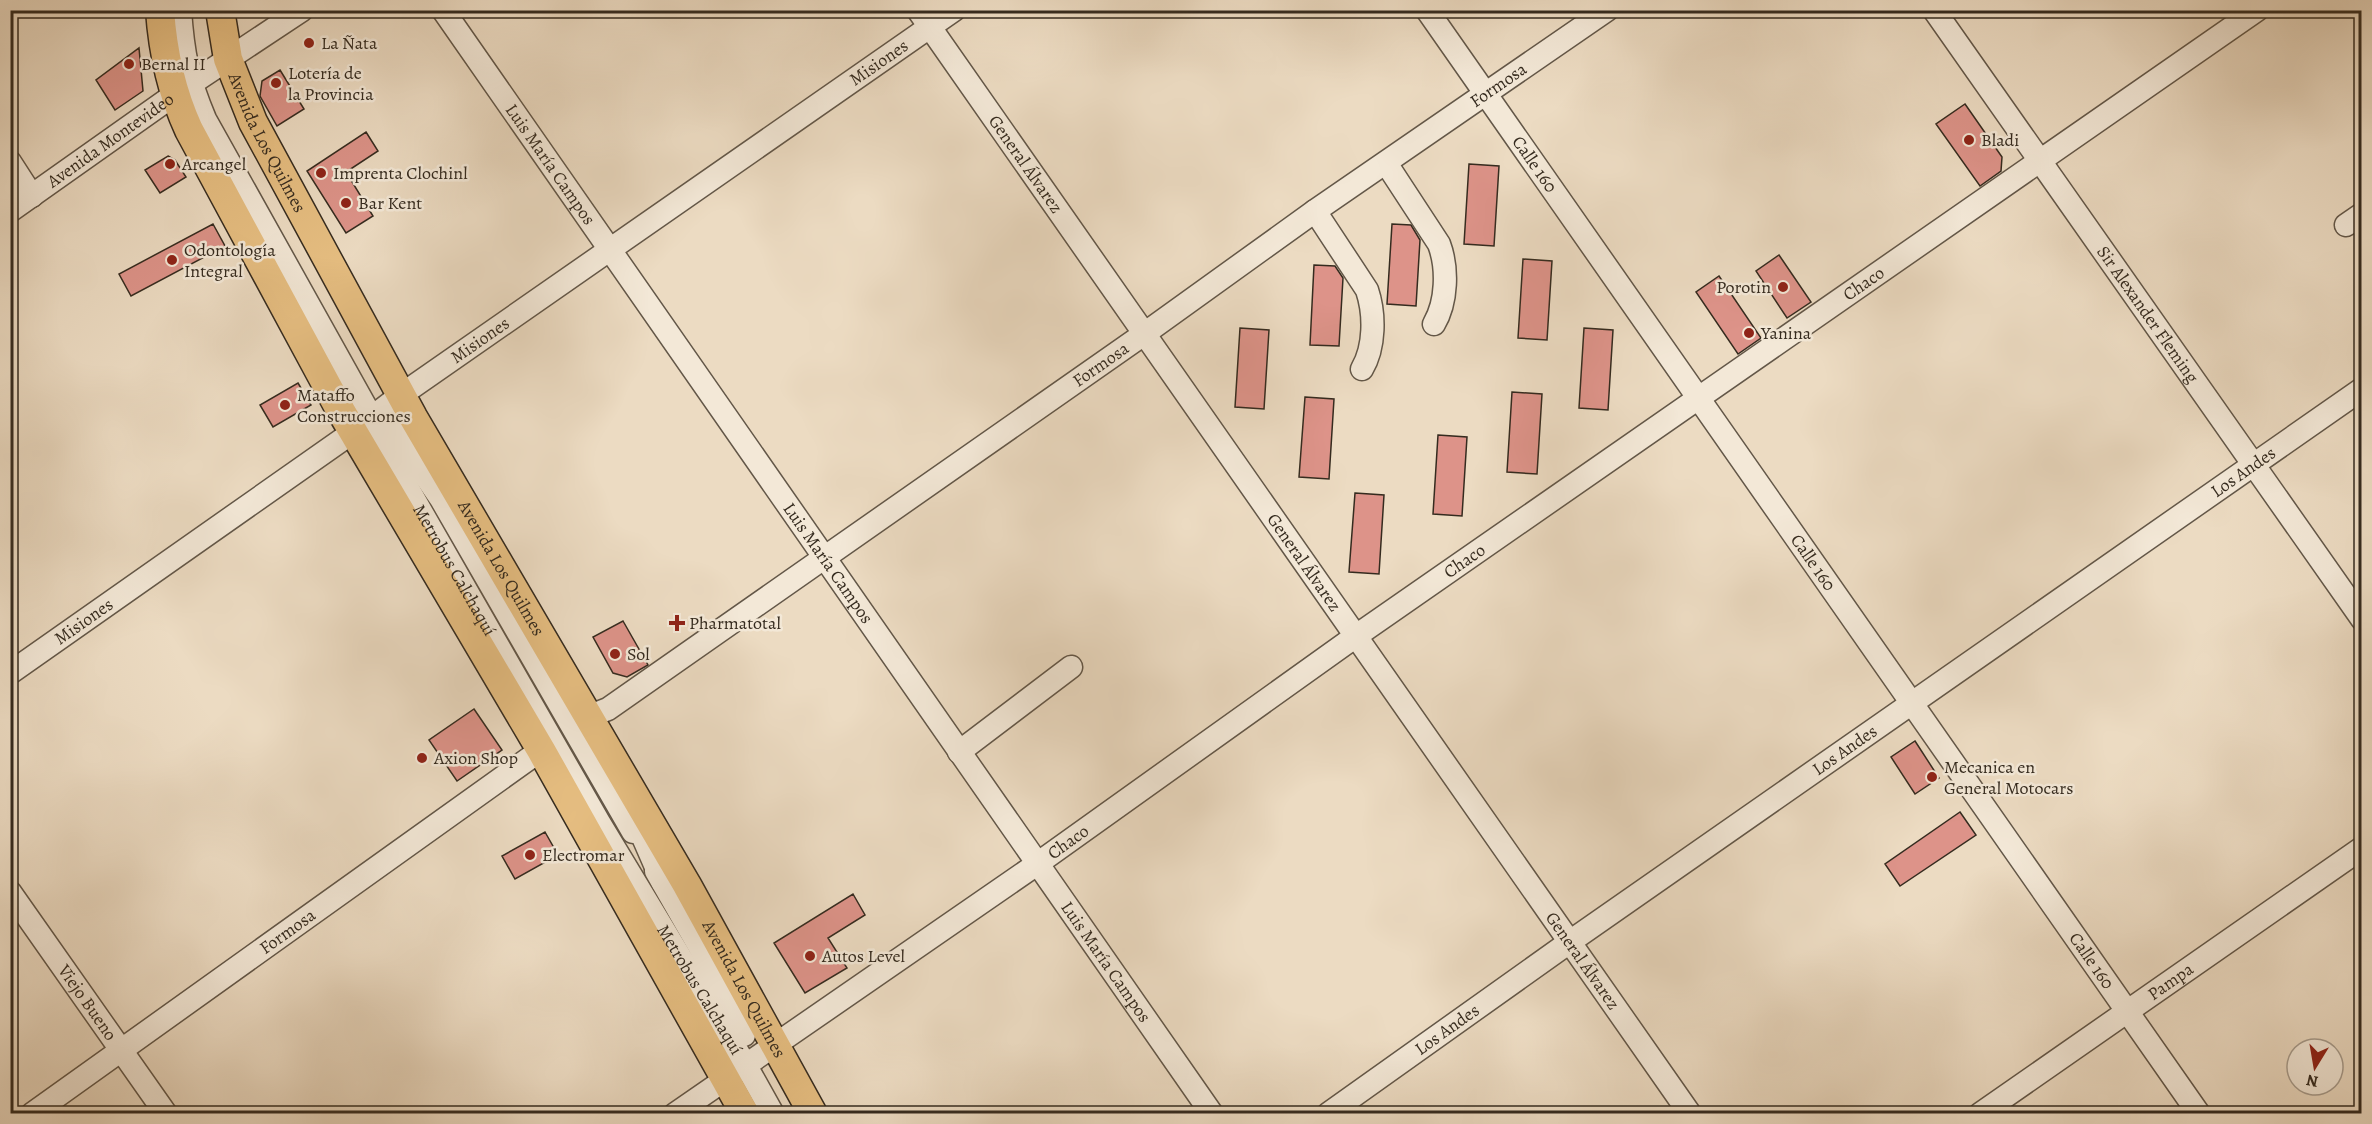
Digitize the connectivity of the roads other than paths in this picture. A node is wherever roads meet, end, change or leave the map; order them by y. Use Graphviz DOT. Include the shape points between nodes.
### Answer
graph roads {
  1 [pos="160,10"];
  2 [pos="180,10"];
  3 [pos="191,10"];
  4 [pos="220,10"];
  5 [pos="302,10"];
  6 [pos="443,10"];
  7 [pos="954,10"];
  8 [pos="1427,10"];
  9 [pos="1607,10"];
  10 [pos="1934,10"];
  11 [pos="2257,10"];
  12 [pos="924,19"];
  13 [pos="228,59"];
  14 [pos="189,86"];
  15 [pos="1486,95"];
  16 [pos="10,162"];
  17 [pos="2041,163"];
  18 [pos="1386,164"];
  19 [pos="32,196"];
  20 [pos="10,211"];
  21 [pos="1316,211"];
  22 [pos="610,251"];
  23 [pos="1434,324"];
  24 [pos="1144,334"];
  25 [pos="1362,369"];
  26 [pos="2361,389"];
  27 [pos="1698,399"];
  28 [pos="377,414"];
  29 [pos="2254,466"];
  30 [pos="824,558"];
  31 [pos="2361,619"];
  32 [pos="1356,636"];
  33 [pos="1071,667"];
  34 [pos="10,673"];
  35 [pos="1913,703"];
  36 [pos="590,716"];
  37 [pos="541,750"];
  38 [pos="959,752"];
  39 [pos="2361,848"];
  40 [pos="1037,864"];
  41 [pos="663,883"];
  42 [pos="10,892"];
  43 [pos="1571,941"];
  44 [pos="2126,1011"];
  45 [pos="121,1050"];
  46 [pos="751,1060"];
  47 [pos="32,1113"];
  48 [pos="166,1113"];
  49 [pos="675,1113"];
  50 [pos="745,1113"];
  51 [pos="773,1113"];
  52 [pos="784,1113"];
  53 [pos="813,1113"];
  54 [pos="1212,1113"];
  55 [pos="1328,1113"];
  56 [pos="1690,1113"];
  57 [pos="1980,1113"];
  58 [pos="2199,1113"];
  1 -- 14 [label="main road, Avenida Los Quilmes" via="163,50"];
  2 -- 14 [label="street"];
  3 -- 14 [label="street" via="194,47"];
  4 -- 13 [label="main road, Avenida Los Quilmes"];
  5 -- 13 [label="street, Avenida Montevideo"];
  6 -- 22 [label="street, Luis María Campos"];
  7 -- 12 [label="street, Misiones"];
  8 -- 15 [label="street, Calle 160"];
  9 -- 15 [label="street, Formosa"];
  10 -- 17 [label="street, Sir Alexander Fleming"];
  11 -- 17 [label="street, Chaco"];
  12 -- 22 [label="street, Misiones"];
  12 -- 24 [label="street, General Álvarez"];
  13 -- 14 [label="street, Avenida Montevideo"];
  13 -- 28 [label="main road, Avenida Los Quilmes"];
  14 -- 19 [label="street, Avenida Montevideo"];
  14 -- 28 [label="main road, Avenida Los Quilmes" via="189,130"];
  15 -- 18 [label="street, Formosa"];
  15 -- 27 [label="street, Calle 160"];
  16 -- 19 [label="street"];
  17 -- 27 [label="street, Chaco"];
  17 -- 29 [label="street, Sir Alexander Fleming"];
  18 -- 21 [label="street, Formosa"];
  18 -- 23 [label="street" via="1440,244 1444,257 1440,313"];
  19 -- 20 [label="street, Avenida Montevideo"];
  21 -- 24 [label="street, Formosa"];
  21 -- 25 [label="street" via="1372,303 1372,335"];
  22 -- 28 [label="street, Misiones"];
  22 -- 30 [label="street, Luis María Campos"];
  24 -- 30 [label="street, Formosa"];
  24 -- 32 [label="street, General Álvarez"];
  26 -- 29 [label="street, Los Andes"];
  27 -- 32 [label="street, Chaco"];
  27 -- 35 [label="street, Calle 160"];
  28 -- 34 [label="street, Misiones"];
  28 -- 36 [label="main road, Avenida Los Quilmes"];
  28 -- 37 [label="main road, Avenida Los Quilmes"];
  28 -- 41 [label="street, Metrobus Calchaquí" via="441,499"];
  28 -- 46 [label="street, Metrobus Calchaquí" via="410,492 594,813"];
  29 -- 31 [label="street, Sir Alexander Fleming"];
  29 -- 35 [label="street, Los Andes"];
  30 -- 36 [label="street, Formosa" via="608,709"];
  30 -- 38 [label="street, Luis María Campos"];
  32 -- 40 [label="street, Chaco"];
  32 -- 43 [label="street, General Álvarez"];
  33 -- 38 [label="street"];
  35 -- 43 [label="street, Los Andes"];
  35 -- 44 [label="street, Calle 160"];
  36 -- 41 [label="street, Metrobus Calchaquí"];
  36 -- 46 [label="main road, Avenida Los Quilmes"];
  37 -- 45 [label="street, Formosa"];
  37 -- 46 [label="main road, Avenida Los Quilmes"];
  38 -- 40 [label="street, Luis María Campos"];
  39 -- 44 [label="street, Pampa"];
  40 -- 46 [label="street, Chaco"];
  40 -- 54 [label="street, Luis María Campos"];
  41 -- 46 [label="street, Metrobus Calchaquí" via="699,946"];
  42 -- 45 [label="street, Viejo Bueno"];
  43 -- 55 [label="street, Los Andes"];
  43 -- 56 [label="street, General Álvarez"];
  44 -- 57 [label="street, Pampa"];
  44 -- 58 [label="street, Calle 160"];
  45 -- 47 [label="street, Formosa"];
  45 -- 48 [label="street, Viejo Bueno"];
  46 -- 49 [label="street, Chaco"];
  46 -- 50 [label="main road, Avenida Los Quilmes"];
  46 -- 51 [label="street, Metrobus Calchaquí"];
  46 -- 52 [label="street, Metrobus Calchaquí"];
  46 -- 53 [label="main road, Avenida Los Quilmes"];
}
